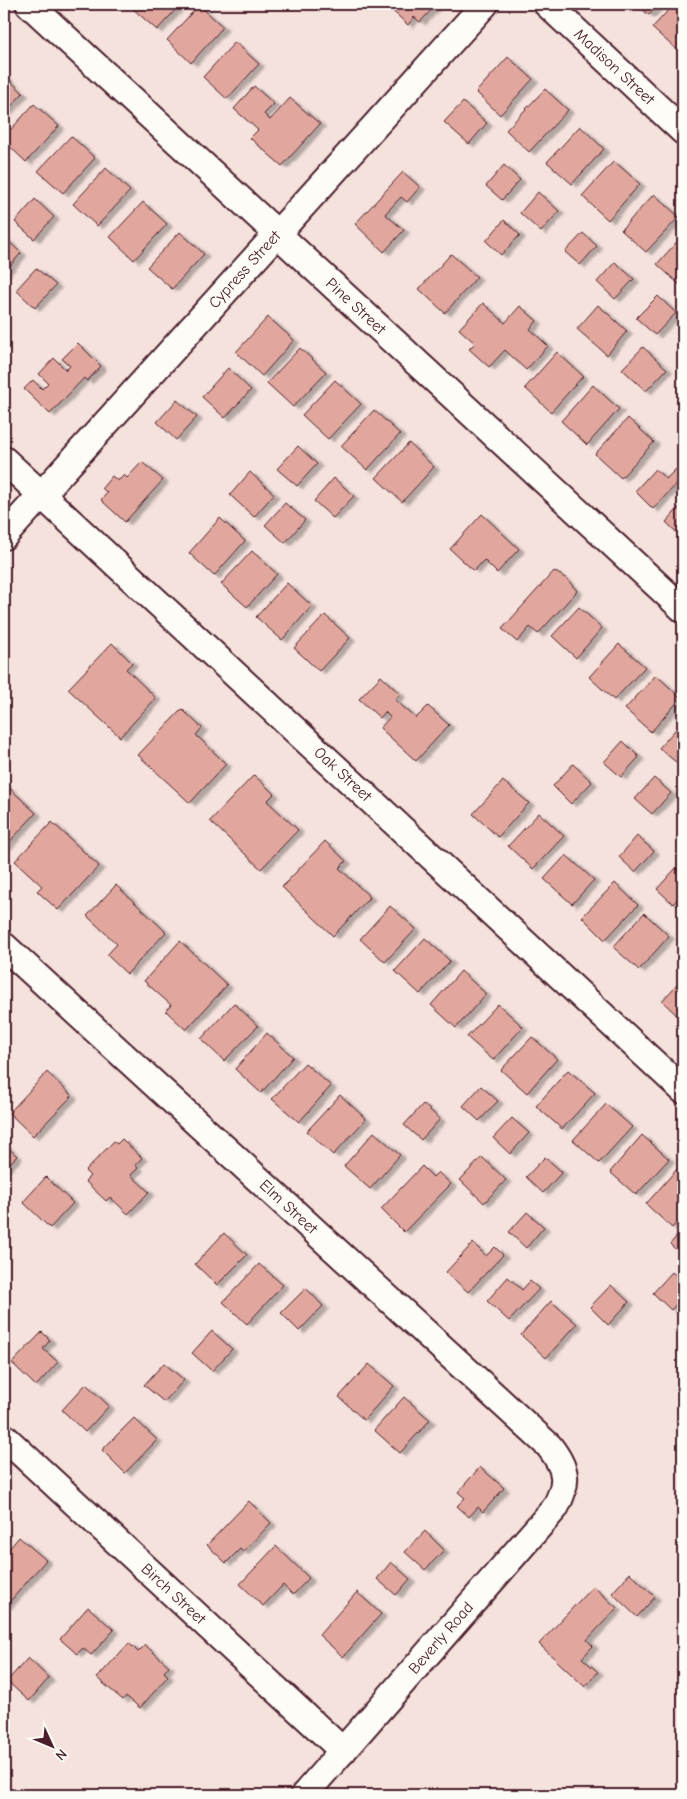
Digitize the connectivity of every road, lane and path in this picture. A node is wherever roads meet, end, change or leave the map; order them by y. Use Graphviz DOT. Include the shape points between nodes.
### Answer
graph roads {
  1 [pos="28,4"];
  2 [pos="485,4"];
  3 [pos="547,4"];
  4 [pos="683,131"];
  5 [pos="277,234"];
  6 [pos="4,460"];
  7 [pos="41,494"];
  8 [pos="4,536"];
  9 [pos="683,609"];
  10 [pos="4,946"];
  11 [pos="683,1090"];
  12 [pos="4,1437"];
  13 [pos="564,1474"];
  14 [pos="343,1751"];
  15 [pos="304,1795"];
  1 -- 5 [label="street, Pine Street"];
  2 -- 5 [label="street, Cypress Street"];
  3 -- 4 [label="street, Madison Street"];
  5 -- 7 [label="street, Cypress Street"];
  5 -- 9 [label="street, Pine Street"];
  6 -- 7 [label="street, Oak Street"];
  7 -- 8 [label="street, Cypress Street"];
  7 -- 11 [label="street, Oak Street"];
  10 -- 13 [label="street, Elm Street" via="549,1446 563,1466"];
  12 -- 14 [label="street, Birch Street"];
  13 -- 14 [label="street, Beverly Road" via="565,1482 555,1508"];
  14 -- 15 [label="street, Beverly Road"];
}
